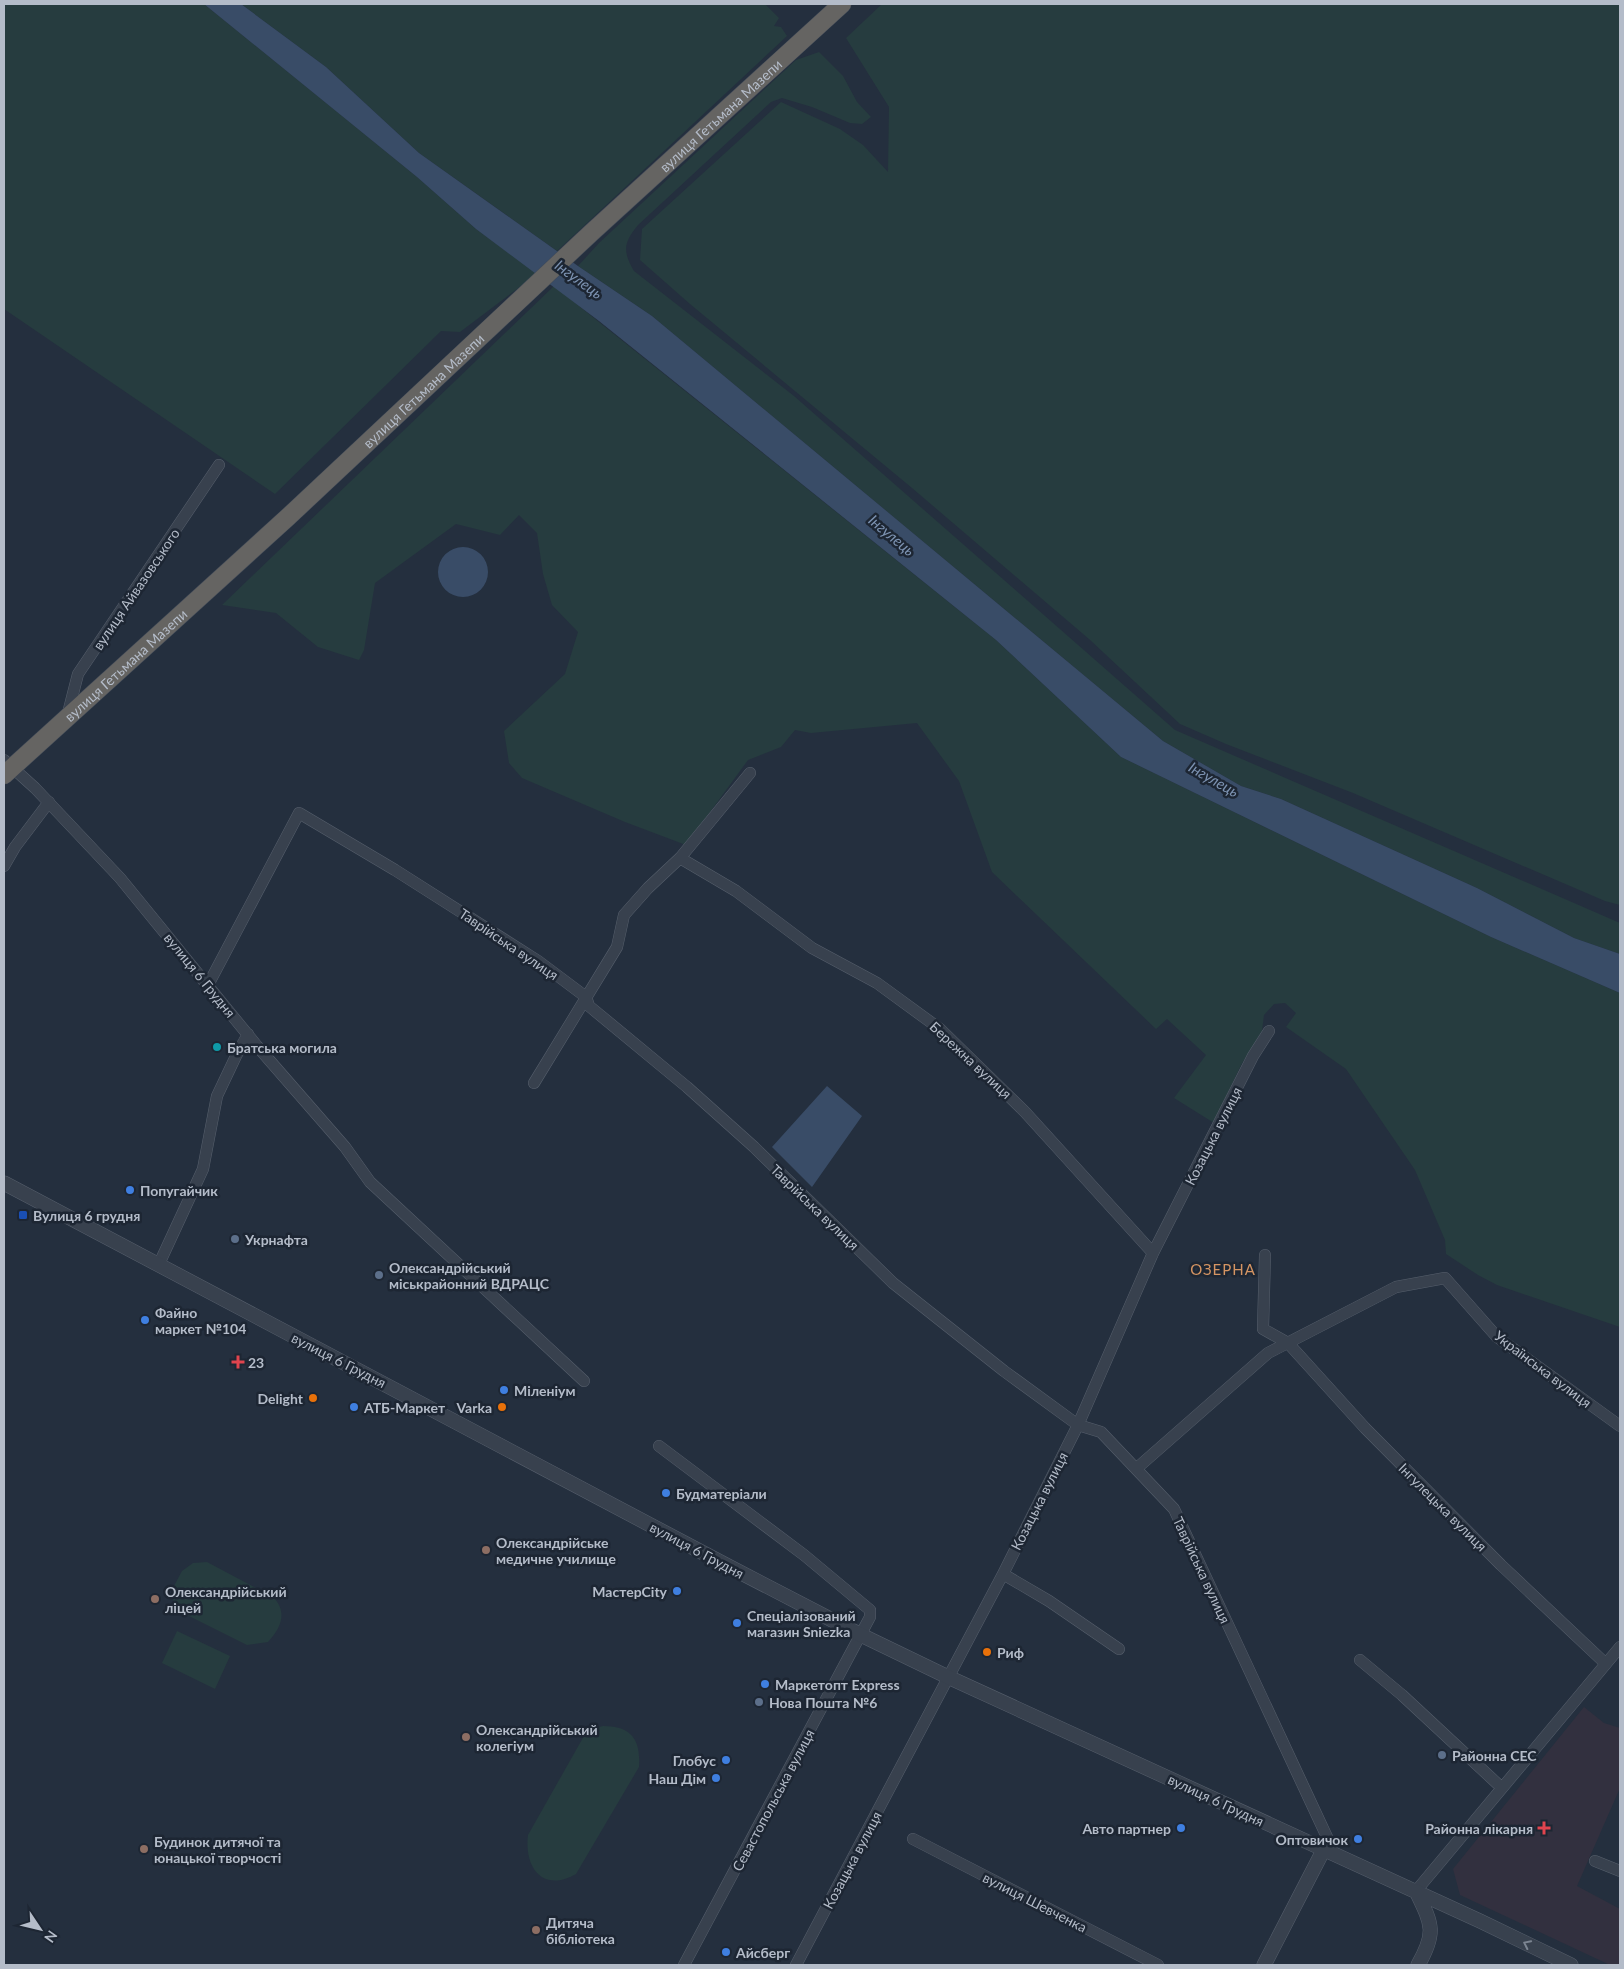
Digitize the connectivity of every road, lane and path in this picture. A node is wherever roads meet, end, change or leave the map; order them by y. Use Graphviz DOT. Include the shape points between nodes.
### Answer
graph roads {
  1 [pos="842,4"];
  2 [pos="219,465"];
  3 [pos="67,717"];
  4 [pos="7,768"];
  5 [pos="750,773"];
  6 [pos="48,802"];
  7 [pos="680,858"];
  8 [pos="4,866"];
  9 [pos="208,985"];
  10 [pos="586,998"];
  11 [pos="1270,1031"];
  12 [pos="248,1034"];
  13 [pos="534,1083"];
  14 [pos="4,1183"];
  15 [pos="1153,1253"];
  16 [pos="1265,1255"];
  17 [pos="159,1264"];
  18 [pos="1288,1342"];
  19 [pos="584,1382"];
  20 [pos="1078,1425"];
  21 [pos="1620,1426"];
  22 [pos="660,1446"];
  23 [pos="1137,1468"];
  24 [pos="1002,1574"];
  25 [pos="861,1635"];
  26 [pos="1620,1647"];
  27 [pos="1119,1648"];
  28 [pos="1360,1660"];
  29 [pos="1606,1664"];
  30 [pos="948,1677"];
  31 [pos="1502,1788"];
  32 [pos="913,1839"];
  33 [pos="1324,1849"];
  34 [pos="1595,1861"];
  35 [pos="1620,1871"];
  36 [pos="1416,1891"];
  37 [pos="684,1965"];
  38 [pos="796,1965"];
  39 [pos="1158,1965"];
  40 [pos="1264,1965"];
  41 [pos="1418,1965"];
  42 [pos="1571,1965"];
  1 -- 3 [label="highway, вулиця Гетьмана Мазепи" via="288,518"];
  2 -- 3 [label="street, вулиця Айвазовського" via="78,674"];
  3 -- 4 [label="highway, вулиця Гетьмана Мазепи"];
  4 -- 6 [label="street, вулиця 6 Грудня"];
  5 -- 7 [label="street"];
  6 -- 8 [label="street"];
  6 -- 9 [label="street, вулиця 6 Грудня" via="120,878"];
  7 -- 10 [label="street" via="624,915 617,947"];
  7 -- 15 [label="street, Бережна вулиця" via="736,891 812,948 877,983 940,1029 1025,1112"];
  9 -- 10 [label="street, Таврійська вулиця" via="299,813 538,961"];
  9 -- 12 [label="street, вулиця 6 Грудня"];
  10 -- 13 [label="street"];
  10 -- 20 [label="street, Таврійська вулиця" via="589,1006 688,1086 754,1147 893,1283"];
  11 -- 15 [label="street, Козацька вулиця" via="1253,1056"];
  12 -- 17 [label="street" via="217,1096 203,1169"];
  12 -- 19 [label="street, вулиця 6 Грудня" via="345,1147 370,1182"];
  14 -- 17 [label="street, вулиця 6 Грудня"];
  15 -- 20 [label="street, Козацька вулиця"];
  16 -- 18 [label="street" via="1263,1328"];
  17 -- 25 [label="street, вулиця 6 Грудня"];
  18 -- 21 [label="street, Українська вулиця" via="1396,1287 1445,1278 1497,1337"];
  18 -- 23 [label="street, Українська вулиця" via="1268,1353"];
  18 -- 29 [label="street, Інгулецька вулиця" via="1365,1428 1501,1565"];
  20 -- 23 [label="street, Таврійська вулиця" via="1101,1432"];
  20 -- 24 [label="street, Козацька вулиця"];
  22 -- 25 [label="street" via="804,1555 870,1610"];
  23 -- 33 [label="street, Таврійська вулиця" via="1174,1509 1327,1837"];
  24 -- 27 [label="street" via="1049,1600"];
  24 -- 30 [label="street, Козацька вулиця"];
  25 -- 30 [label="street, вулиця 6 Грудня"];
  25 -- 37 [label="street, Севастопольська вулиця"];
  26 -- 29 [label="street"];
  28 -- 31 [label="street"];
  29 -- 31 [label="street"];
  30 -- 33 [label="street, вулиця 6 Грудня"];
  30 -- 38 [label="street, Козацька вулиця"];
  31 -- 36 [label="street"];
  32 -- 39 [label="street, вулиця Шевченка"];
  33 -- 36 [label="street, вулиця 6 Грудня"];
  33 -- 40 [label="street"];
  34 -- 35 [label="street"];
  36 -- 41 [label="street" via="1427,1914 1430,1932 1429,1946"];
  42 -- 36 [label="street, вулиця 6 Грудня, one-way"];
}
